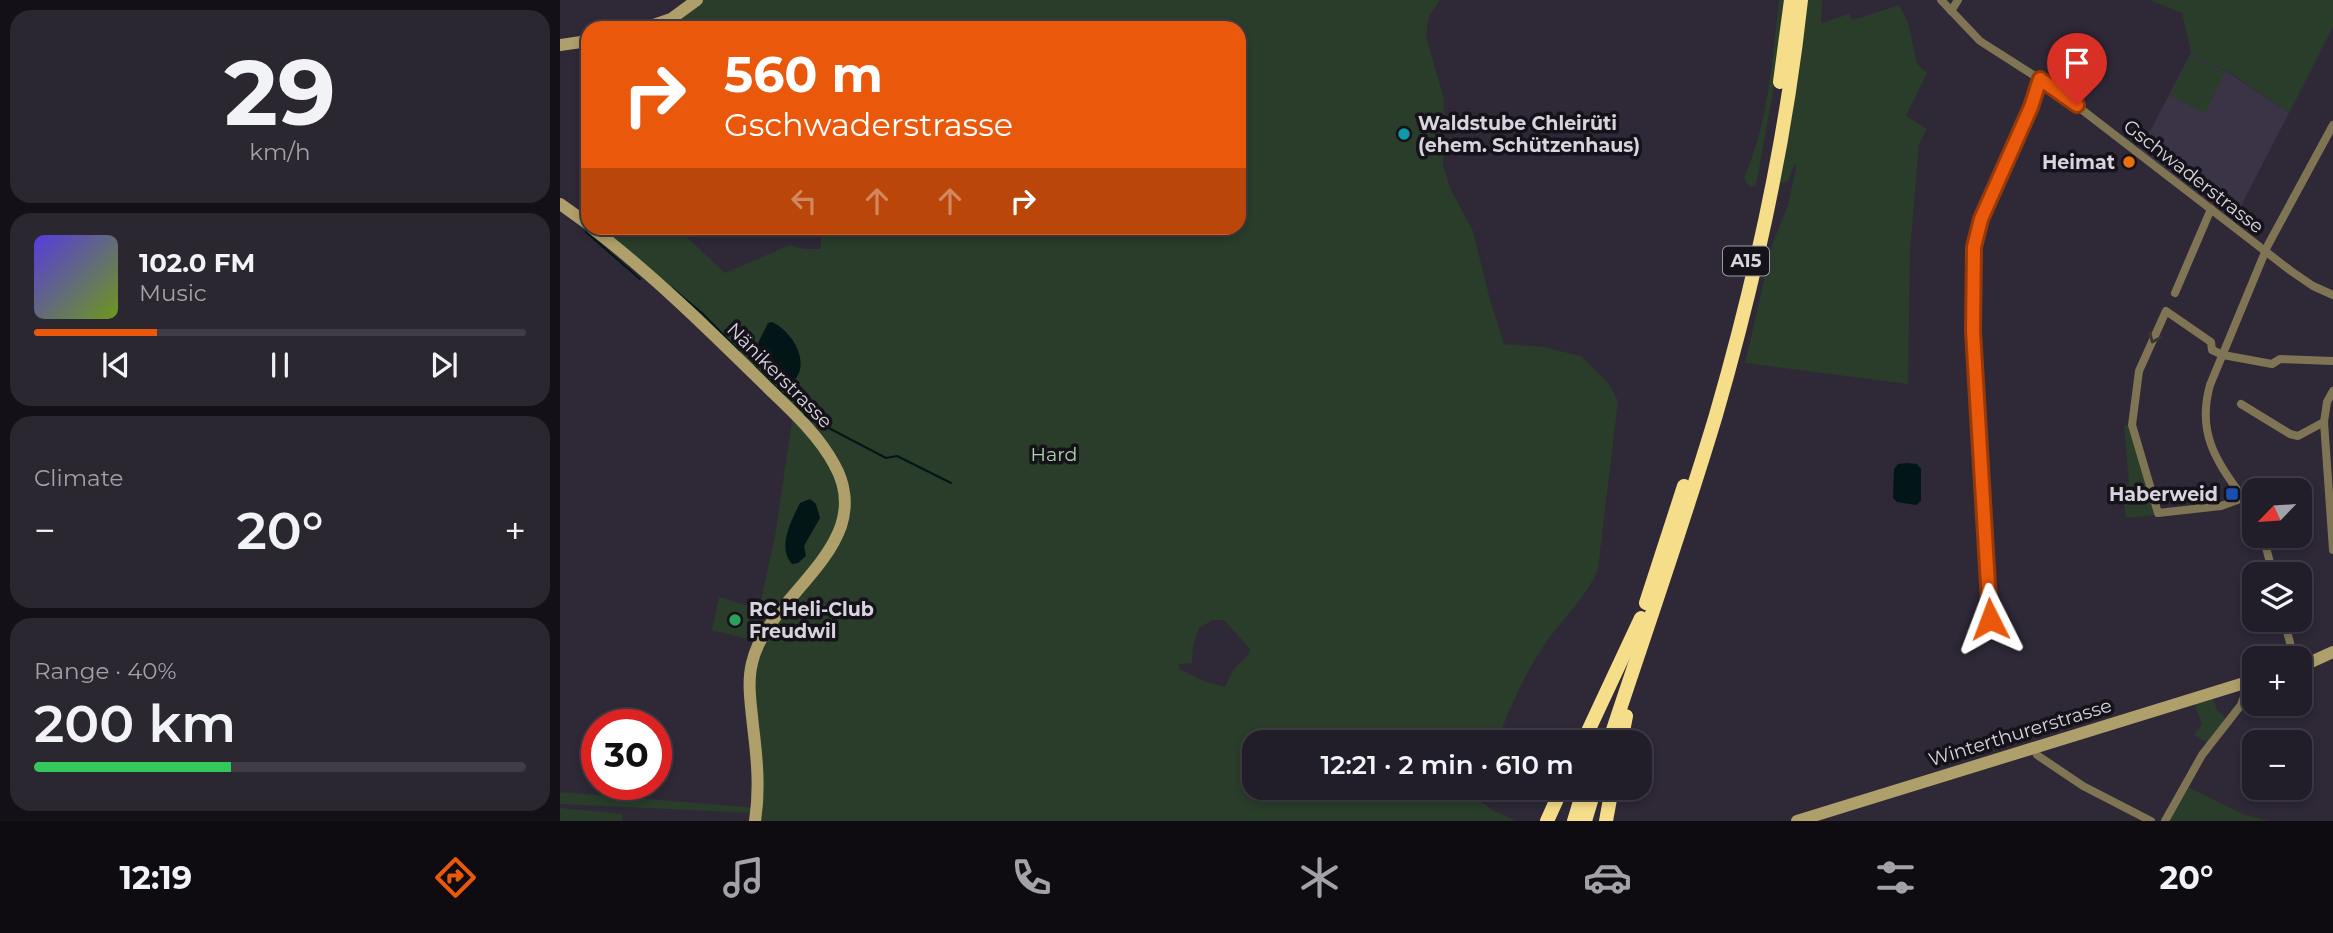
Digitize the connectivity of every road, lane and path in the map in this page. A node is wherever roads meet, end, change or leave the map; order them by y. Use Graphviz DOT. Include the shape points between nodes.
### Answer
graph roads {
  1 [pos="697,0"];
  2 [pos="1791,0"];
  3 [pos="1801,0"];
  4 [pos="1941,0"];
  5 [pos="1958,0"];
  6 [pos="1951,10"];
  7 [pos="665,21"];
  8 [pos="581,42"];
  9 [pos="560,45"];
  10 [pos="2040,79"];
  11 [pos="2333,125"];
  12 [pos="560,204"];
  13 [pos="2211,209"];
  14 [pos="581,219"];
  15 [pos="600,235"];
  16 [pos="2266,252"];
  17 [pos="2175,293"];
  18 [pos="2333,295"];
  19 [pos="2223,355"];
  20 [pos="2333,361"];
  21 [pos="2333,391"];
  22 [pos="2241,404"];
  23 [pos="2324,422"];
  24 [pos="2242,497"];
  25 [pos="2242,498"];
  26 [pos="2333,550"];
  27 [pos="1641,618"];
  28 [pos="1990,619"];
  29 [pos="1640,650"];
  30 [pos="2333,652"];
  31 [pos="2312,662"];
  32 [pos="2242,683"];
  33 [pos="2242,703"];
  34 [pos="1589,730"];
  35 [pos="1604,730"];
  36 [pos="1613,730"];
  37 [pos="1623,730"];
  38 [pos="2035,748"];
  39 [pos="1557,800"];
  40 [pos="1580,800"];
  41 [pos="1591,800"];
  42 [pos="1610,800"];
  43 [pos="755,821"];
  44 [pos="1547,821"];
  45 [pos="1574,821"];
  46 [pos="1585,821"];
  47 [pos="1606,821"];
  48 [pos="1797,821"];
  49 [pos="2151,821"];
  50 [pos="2165,821"];
  1 -- 7 [label="street"];
  2 -- 27 [label="highway, A15" via="1774,119 1744,271 1706,415"];
  3 -- 29 [label="highway, A15" via="1773,181 1738,334"];
  4 -- 6 [label="street, Gschwaderstrasse"];
  5 -- 6 [label="street"];
  6 -- 10 [label="street, Gschwaderstrasse" via="1980,41"];
  8 -- 9 [label="street"];
  10 -- 13 [label="street, Gschwaderstrasse"];
  10 -- 28 [label="street" via="1981,219 1974,247 1973,331"];
  11 -- 16 [label="street"];
  12 -- 14 [label="street"];
  13 -- 16 [label="street, Gschwaderstrasse"];
  13 -- 17 [label="street"];
  15 -- 43 [label="street, Nänikerstrasse" via="696,318 806,426 842,481 845,505 835,538 765,633 752,663 758,780"];
  16 -- 18 [label="street, Gschwaderstrasse" via="2303,280"];
  16 -- 19 [label="street"];
  19 -- 20 [label="street" via="2273,364 2280,359"];
  19 -- 24 [label="street" via="2208,390 2206,430 2214,456"];
  19 -- 25 [label="street, one-way" via="2166,311 2137,380 2133,433 2158,513 2221,506"];
  21 -- 23 [label="street"];
  22 -- 23 [label="street" via="2290,435 2298,436"];
  23 -- 26 [label="street"];
  27 -- 34 [label="highway"];
  27 -- 35 [label="highway, A15"];
  29 -- 36 [label="highway, A15"];
  29 -- 37 [label="highway"];
  30 -- 31 [label="street"];
  32 -- 38 [label="street, Winterthurerstrasse"];
  33 -- 50 [label="street" via="2202,755"];
  38 -- 48 [label="street, Winterthurerstrasse"];
  38 -- 49 [label="street" via="2038,755 2083,786"];
  39 -- 44 [label="highway"];
  40 -- 45 [label="highway"];
  41 -- 46 [label="highway"];
  42 -- 47 [label="highway"];
}
